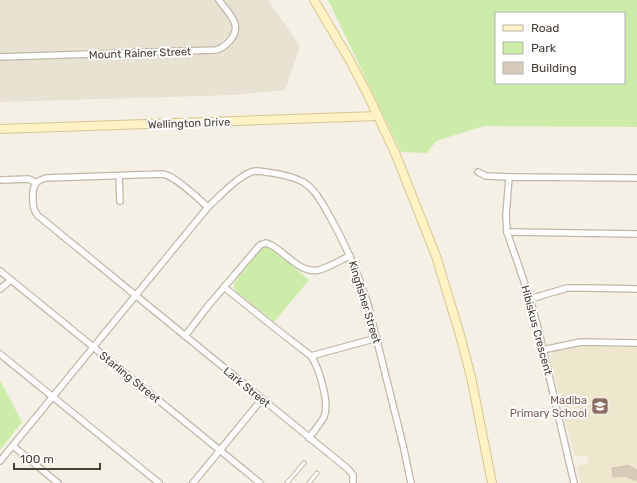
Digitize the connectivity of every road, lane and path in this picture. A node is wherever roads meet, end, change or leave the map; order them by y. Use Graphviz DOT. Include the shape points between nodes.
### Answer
graph roads {
  1 [pos="219,0"];
  2 [pos="314,0"];
  3 [pos="0,57"];
  4 [pos="378,116"];
  5 [pos="0,130"];
  6 [pos="478,172"];
  7 [pos="119,176"];
  8 [pos="509,177"];
  9 [pos="637,178"];
  10 [pos="2,180"];
  11 [pos="36,183"];
  12 [pos="120,201"];
  13 [pos="208,207"];
  14 [pos="507,232"];
  15 [pos="637,234"];
  16 [pos="350,256"];
  17 [pos="0,271"];
  18 [pos="11,280"];
  19 [pos="224,287"];
  20 [pos="0,288"];
  21 [pos="637,289"];
  22 [pos="135,296"];
  23 [pos="530,299"];
  24 [pos="185,336"];
  25 [pos="377,338"];
  26 [pos="637,343"];
  27 [pos="93,347"];
  28 [pos="542,350"];
  29 [pos="0,354"];
  30 [pos="311,356"];
  31 [pos="52,397"];
  32 [pos="262,400"];
  33 [pos="309,438"];
  34 [pos="13,446"];
  35 [pos="220,450"];
  36 [pos="0,461"];
  37 [pos="304,464"];
  38 [pos="317,473"];
  39 [pos="353,482"];
  40 [pos="58,483"];
  41 [pos="159,483"];
  42 [pos="193,483"];
  43 [pos="260,483"];
  44 [pos="287,483"];
  45 [pos="309,483"];
  46 [pos="411,483"];
  47 [pos="492,483"];
  48 [pos="574,483"];
  1 -- 3 [label="street, Mount Rainer Street" via="233,19 235,28 229,42 216,50"];
  2 -- 4 [label="main road" via="349,59"];
  4 -- 5 [label="main road, Wellington Drive"];
  4 -- 47 [label="main road" via="436,256 471,377"];
  6 -- 8 [label="street" via="486,176"];
  7 -- 11 [label="street" via="48,178"];
  7 -- 12 [label="street"];
  7 -- 13 [label="street" via="169,176"];
  8 -- 9 [label="street"];
  8 -- 14 [label="street, Hibiskus Crescent"];
  10 -- 11 [label="street" via="29,179"];
  11 -- 22 [label="street, Lark Street" via="33,190 37,214"];
  13 -- 16 [label="street, Kingfisher Street" via="250,172 258,171 304,182 318,196"];
  13 -- 22 [label="street, Kingfisher Street"];
  14 -- 15 [label="street"];
  14 -- 23 [label="street, Hibiskus Crescent"];
  16 -- 19 [label="street" via="311,271 299,266 266,243 260,245"];
  16 -- 25 [label="street, Kingfisher Street" via="360,278"];
  17 -- 18 [label="street, Starling Street"];
  18 -- 20 [label="street"];
  18 -- 27 [label="street, Starling Street"];
  19 -- 24 [label="street"];
  19 -- 30 [label="street"];
  21 -- 23 [label="street" via="567,288"];
  22 -- 24 [label="street, Lark Street"];
  22 -- 27 [label="street, Kingfisher Street"];
  23 -- 28 [label="street, Hibiskus Crescent"];
  24 -- 32 [label="street, Lark Street"];
  25 -- 30 [label="street"];
  25 -- 46 [label="street, Kingfisher Street"];
  26 -- 28 [label="street" via="581,342"];
  27 -- 31 [label="street, Kingfisher Street"];
  27 -- 35 [label="street, Starling Street"];
  28 -- 48 [label="street, Hibiskus Crescent"];
  29 -- 31 [label="street"];
  30 -- 33 [label="street" via="317,365 326,408"];
  31 -- 34 [label="street, Kingfisher Street"];
  31 -- 41 [label="street"];
  32 -- 33 [label="street, Lark Street"];
  32 -- 35 [label="street"];
  33 -- 39 [label="street, Lark Street" via="351,472"];
  34 -- 36 [label="street, Kingfisher Street"];
  34 -- 40 [label="street"];
  35 -- 42 [label="street"];
  35 -- 43 [label="street, Starling Street"];
  37 -- 44 [label="lane"];
  38 -- 45 [label="lane"];
}
